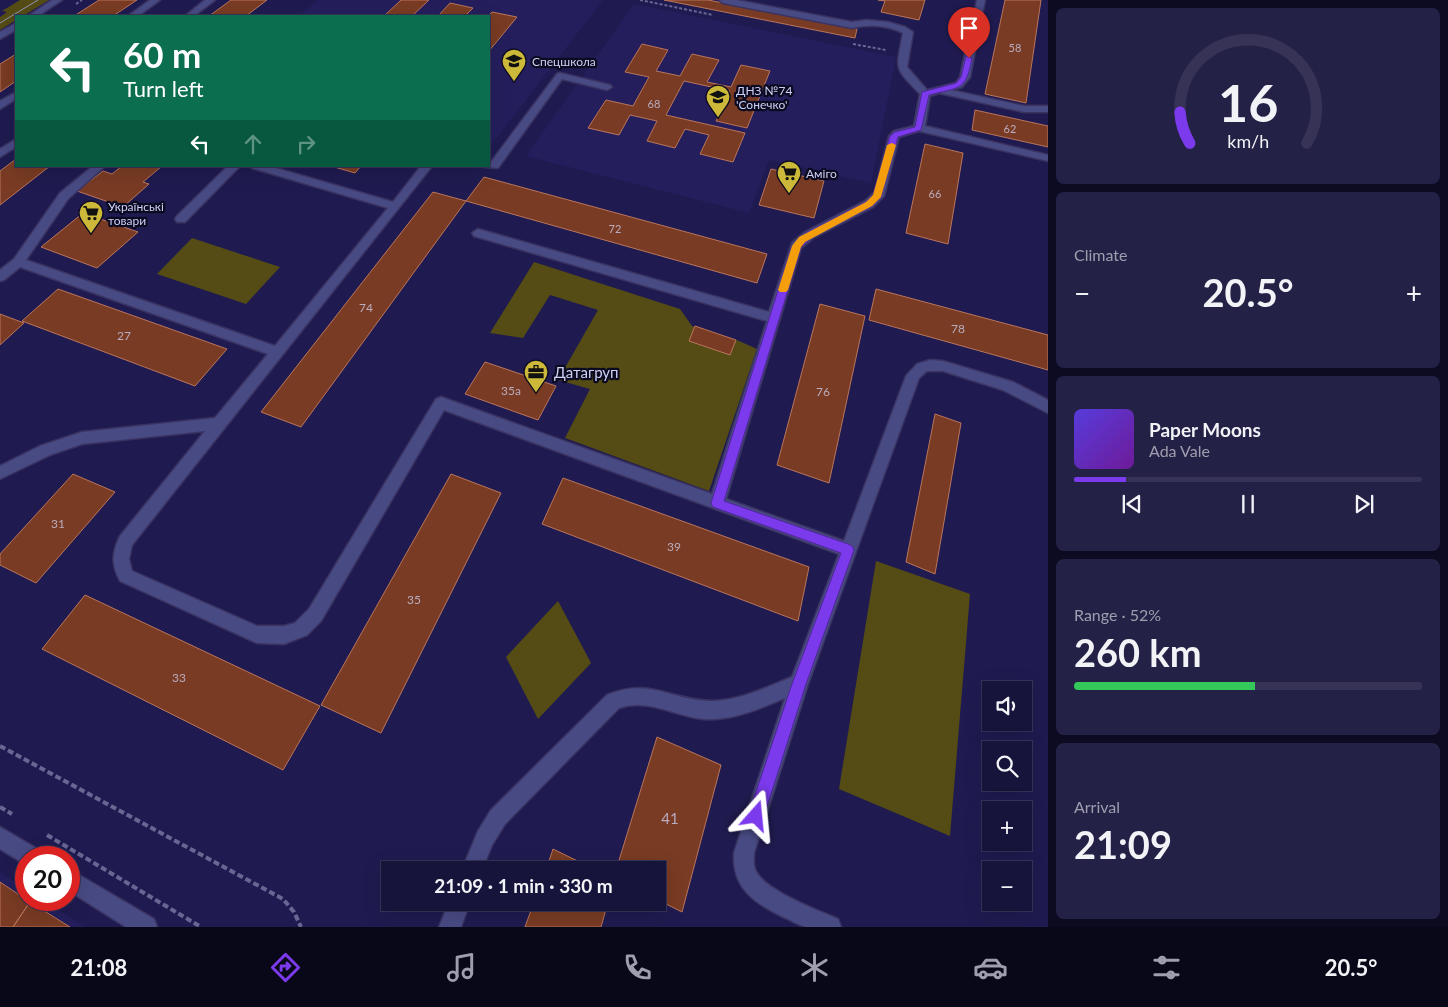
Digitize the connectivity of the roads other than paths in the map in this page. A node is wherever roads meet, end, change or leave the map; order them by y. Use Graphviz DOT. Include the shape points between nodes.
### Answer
graph roads {
  1 [pos="58,0"];
  2 [pos="156,0"];
  3 [pos="211,0"];
  4 [pos="723,0"];
  5 [pos="981,0"];
  6 [pos="34,15"];
  7 [pos="134,15"];
  8 [pos="190,15"];
  9 [pos="15,27"];
  10 [pos="0,36"];
  11 [pos="606,87"];
  12 [pos="931,92"];
  13 [pos="15,96"];
  14 [pos="0,106"];
  15 [pos="1048,109"];
  16 [pos="919,128"];
  17 [pos="15,143"];
  18 [pos="0,154"];
  19 [pos="1048,158"];
  20 [pos="490,165"];
  21 [pos="99,167"];
  22 [pos="234,167"];
  23 [pos="259,167"];
  24 [pos="426,167"];
  25 [pos="395,206"];
  26 [pos="181,219"];
  27 [pos="478,233"];
  28 [pos="18,262"];
  29 [pos="0,278"];
  30 [pos="774,318"];
  31 [pos="278,352"];
  32 [pos="1048,408"];
  33 [pos="217,424"];
  34 [pos="0,473"];
  35 [pos="717,503"];
  36 [pos="848,550"];
  37 [pos="799,684"];
  38 [pos="0,837"];
  39 [pos="15,846"];
  40 [pos="476,861"];
  41 [pos="80,886"];
  42 [pos="456,911"];
  43 [pos="146,927"];
  44 [pos="450,927"];
  45 [pos="830,927"];
  1 -- 6 [label="street"];
  2 -- 7 [label="street"];
  3 -- 8 [label="street"];
  4 -- 12 [label="street" via="852,25 865,21 899,27 908,32 904,72"];
  5 -- 12 [label="street" via="965,77 958,84"];
  9 -- 10 [label="street"];
  11 -- 20 [label="street" via="560,76 494,166"];
  12 -- 15 [label="street" via="1024,109"];
  12 -- 16 [label="street"];
  13 -- 14 [label="street"];
  16 -- 19 [label="street"];
  16 -- 30 [label="street" via="894,136 880,193 874,200 809,235 796,246"];
  17 -- 18 [label="street"];
  21 -- 28 [label="street" via="64,196"];
  22 -- 26 [label="street"];
  23 -- 25 [label="street"];
  24 -- 25 [label="street"];
  25 -- 31 [label="street"];
  27 -- 30 [label="street"];
  28 -- 29 [label="street"];
  28 -- 31 [label="street"];
  30 -- 35 [label="street"];
  31 -- 33 [label="street"];
  32 -- 36 [label="street" via="1003,384 952,369 932,365 917,370"];
  33 -- 34 [label="street" via="82,438 45,450"];
  33 -- 35 [label="street" via="126,541 120,556 121,568 126,576 257,634 284,635 301,629 315,615 441,404"];
  35 -- 36 [label="street"];
  36 -- 37 [label="street"];
  37 -- 40 [label="street" via="734,707 715,710 696,710 638,694 613,701 498,817"];
  37 -- 45 [label="street" via="744,853 744,869 752,885 766,896"];
  38 -- 39 [label="street"];
  41 -- 43 [label="street"];
  42 -- 44 [label="street"];
}
